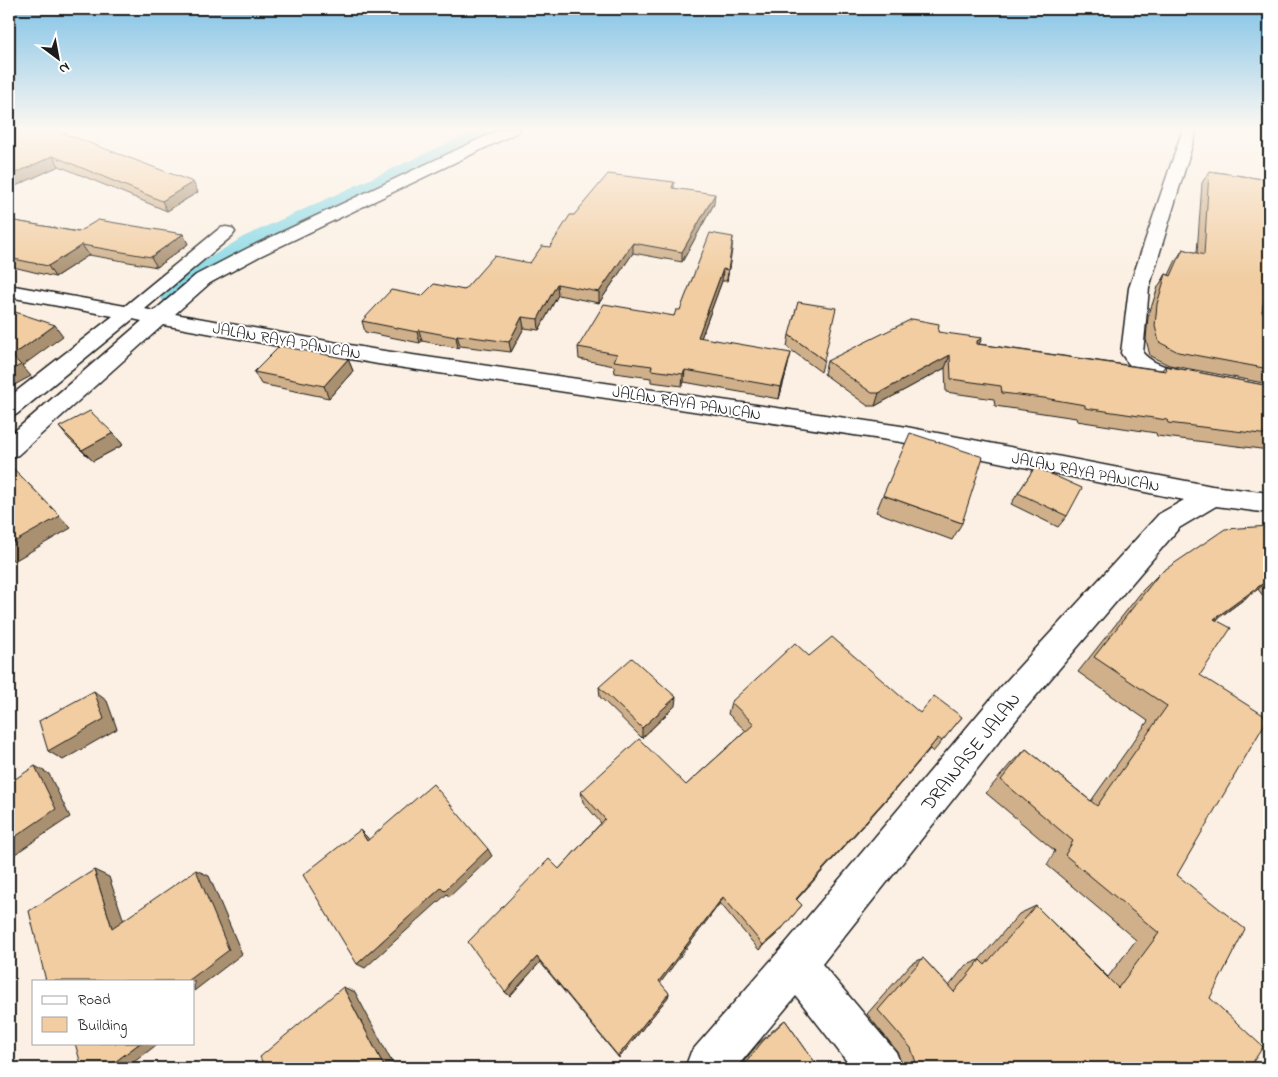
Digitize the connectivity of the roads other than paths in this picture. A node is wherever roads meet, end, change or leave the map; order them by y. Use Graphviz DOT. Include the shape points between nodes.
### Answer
graph roads {
  1 [pos="407,179"];
  2 [pos="1174,179"];
  3 [pos="226,232"];
  4 [pos="9,291"];
  5 [pos="130,312"];
  6 [pos="161,318"];
  7 [pos="1204,381"];
  8 [pos="9,409"];
  9 [pos="9,449"];
  10 [pos="1212,496"];
  11 [pos="1269,503"];
  12 [pos="796,964"];
  13 [pos="707,1068"];
  14 [pos="880,1068"];
  1 -- 6 [label="street" via="245,256 204,279"];
  2 -- 7 [label="street" via="1139,288 1132,353 1136,360 1154,370"];
  3 -- 5 [label="street"];
  4 -- 5 [label="street, JALAN RAYA PANICAN"];
  5 -- 6 [label="street, JALAN RAYA PANICAN"];
  5 -- 8 [label="street"];
  6 -- 9 [label="street"];
  6 -- 10 [label="street, JALAN RAYA PANICAN" via="378,357 901,434"];
  10 -- 11 [label="street"];
  10 -- 12 [label="street, DRAINASE JALAN" via="1169,521 1012,699"];
  12 -- 13 [label="street, DRAINASE JALAN"];
  12 -- 14 [label="street"];
}
